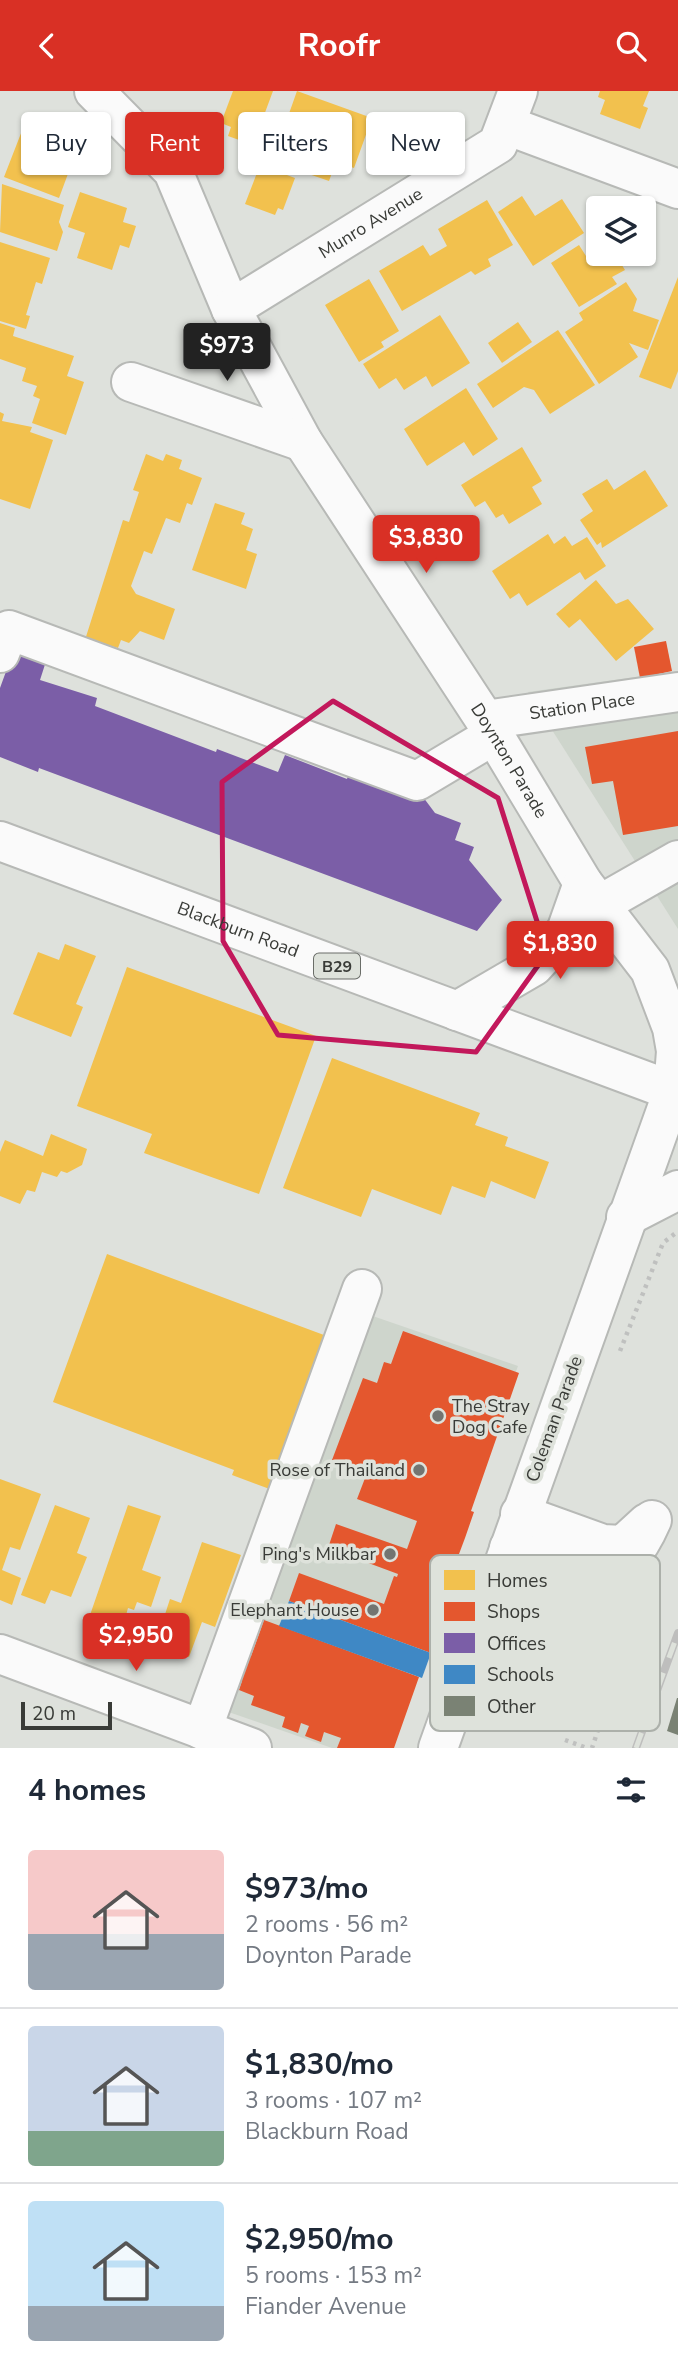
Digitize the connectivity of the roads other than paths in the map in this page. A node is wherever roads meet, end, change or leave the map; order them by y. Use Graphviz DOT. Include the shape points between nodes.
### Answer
graph roads {
  1 [pos="94,91"];
  2 [pos="512,108"];
  3 [pos="678,189"];
  4 [pos="231,309"];
  5 [pos="131,382"];
  6 [pos="303,442"];
  7 [pos="0,653"];
  8 [pos="678,692"];
  9 [pos="489,728"];
  10 [pos="0,841"];
  11 [pos="678,860"];
  12 [pos="591,894"];
  13 [pos="457,1011"];
  14 [pos="676,1093"];
  15 [pos="678,1190"];
  16 [pos="626,1217"];
  17 [pos="362,1289"];
  18 [pos="506,1555"];
  19 [pos="0,1654"];
  20 [pos="202,1730"];
  21 [pos="444,1731"];
  22 [pos="251,1748"];
  23 [pos="438,1748"];
  1 -- 4 [label="street, Doynton Parade" via="173,171"];
  2 -- 3 [label="street"];
  2 -- 4 [label="street, Munro Avenue" via="498,144"];
  4 -- 6 [label="street, Doynton Parade"];
  5 -- 6 [label="street"];
  6 -- 9 [label="street, Doynton Parade"];
  7 -- 9 [label="street" via="9,629 417,781"];
  8 -- 9 [label="street, Station Place"];
  9 -- 12 [label="street, Doynton Parade"];
  10 -- 13 [label="street, Blackburn Road / B29"];
  11 -- 12 [label="street"];
  12 -- 13 [label="street" via="534,966"];
  12 -- 14 [label="street, Doynton Parade" via="650,970 672,1028"];
  13 -- 14 [label="street, Blackburn Road / B29"];
  14 -- 16 [label="street, Coleman Parade"];
  15 -- 16 [label="street"];
  16 -- 18 [label="street, Coleman Parade"];
  17 -- 20 [label="street"];
  19 -- 20 [label="street"];
  20 -- 22 [label="street"];
  21 -- 23 [label="street, Coleman Parade"];
}
